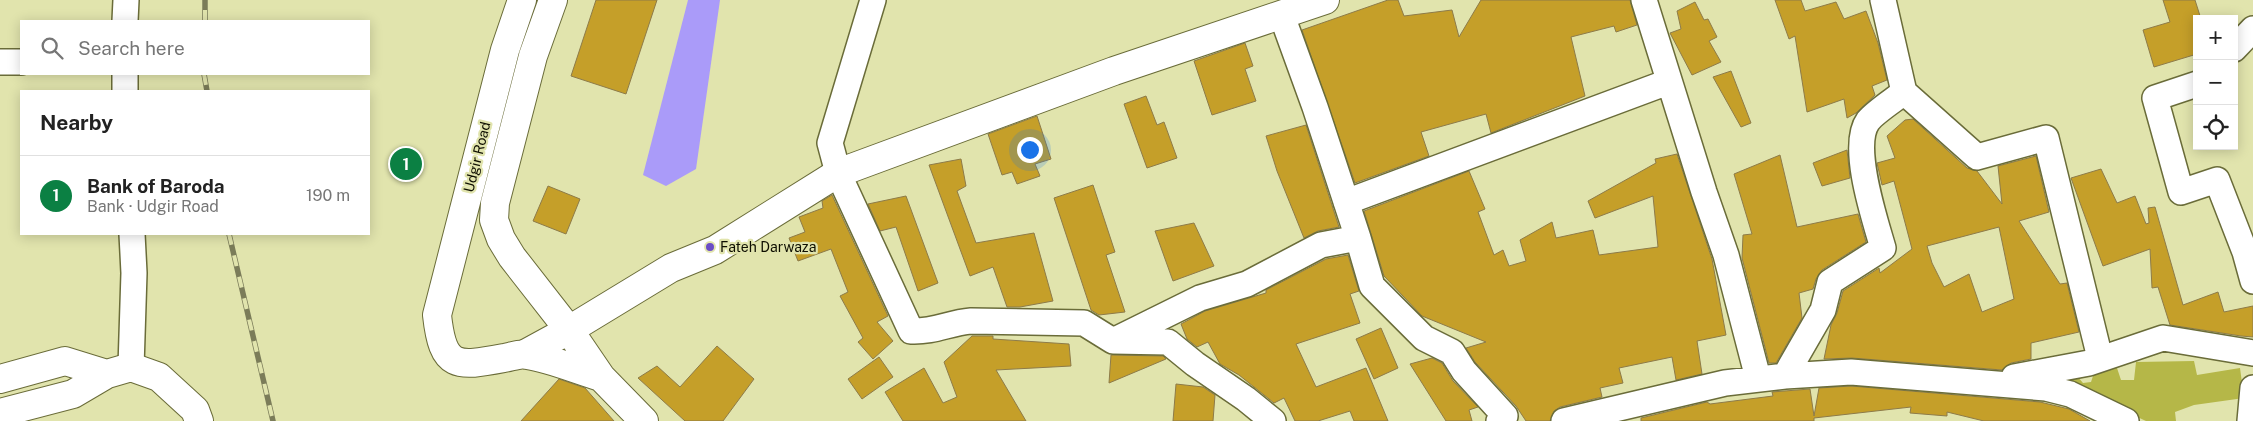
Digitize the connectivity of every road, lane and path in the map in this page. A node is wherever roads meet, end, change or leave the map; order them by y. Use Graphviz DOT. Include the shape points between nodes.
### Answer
graph roads {
  1 [pos="126,0"];
  2 [pos="522,0"];
  3 [pos="553,0"];
  4 [pos="873,0"];
  5 [pos="1325,0"];
  6 [pos="1644,0"];
  7 [pos="1884,0"];
  8 [pos="1282,16"];
  9 [pos="126,20"];
  10 [pos="2253,29"];
  11 [pos="2238,45"];
  12 [pos="0,62"];
  13 [pos="20,62"];
  14 [pos="125,75"];
  15 [pos="1668,82"];
  16 [pos="2193,85"];
  17 [pos="125,90"];
  18 [pos="1904,92"];
  19 [pos="838,173"];
  20 [pos="1346,202"];
  21 [pos="132,235"];
  22 [pos="1358,238"];
  23 [pos="2253,281"];
  24 [pos="569,330"];
  25 [pos="1113,341"];
  26 [pos="2253,353"];
  27 [pos="525,354"];
  28 [pos="2100,358"];
  29 [pos="119,371"];
  30 [pos="1786,376"];
  31 [pos="601,377"];
  32 [pos="1758,378"];
  33 [pos="0,379"];
  34 [pos="1974,382"];
  35 [pos="2253,388"];
  36 [pos="0,413"];
  37 [pos="200,421"];
  38 [pos="644,421"];
  39 [pos="1273,421"];
  40 [pos="1499,421"];
  41 [pos="1564,421"];
  42 [pos="2126,421"];
  43 [pos="2250,421"];
  1 -- 9 [label="street"];
  2 -- 27 [label="main road, Udgir Road" via="505,50 437,315 439,337 453,360 470,364"];
  3 -- 24 [label="main road, Udgir Road" via="533,56 495,203 494,220 501,239 535,289"];
  4 -- 19 [label="street" via="830,142"];
  5 -- 8 [label="main road"];
  6 -- 15 [label="street"];
  7 -- 18 [label="street"];
  8 -- 19 [label="main road" via="1114,71"];
  8 -- 20 [label="street"];
  10 -- 11 [label="street"];
  12 -- 13 [label="street"];
  14 -- 17 [label="street"];
  15 -- 20 [label="street"];
  15 -- 32 [label="street" via="1726,255"];
  16 -- 23 [label="street" via="2155,98 2180,192 2217,180"];
  18 -- 28 [label="street" via="1977,157 2046,138"];
  18 -- 30 [label="street" via="1868,122 1861,147 1866,186 1883,248 1830,282 1823,310"];
  19 -- 24 [label="main road" via="715,250 671,268"];
  19 -- 25 [label="street" via="911,331 929,332 955,322 971,321 1084,324"];
  20 -- 22 [label="street"];
  21 -- 29 [label="street" via="134,273"];
  22 -- 25 [label="street" via="1320,245 1247,284 1200,298"];
  22 -- 40 [label="street" via="1372,286 1424,338 1452,352 1464,372 1505,416"];
  24 -- 27 [label="main road"];
  24 -- 31 [label="main road, Udgir Road"];
  25 -- 39 [label="street" via="1168,342"];
  26 -- 28 [label="street" via="2163,338"];
  27 -- 31 [label="main road"];
  28 -- 34 [label="street" via="2089,363"];
  29 -- 33 [label="main road" via="65,361"];
  29 -- 36 [label="main road" via="73,394"];
  29 -- 37 [label="main road" via="159,377 194,410"];
  30 -- 32 [label="street"];
  30 -- 34 [label="street" via="1851,372"];
  31 -- 38 [label="main road, Udgir Road"];
  32 -- 41 [label="street"];
  34 -- 42 [label="street" via="2046,388 2070,394"];
  35 -- 43 [label="street"];
}
